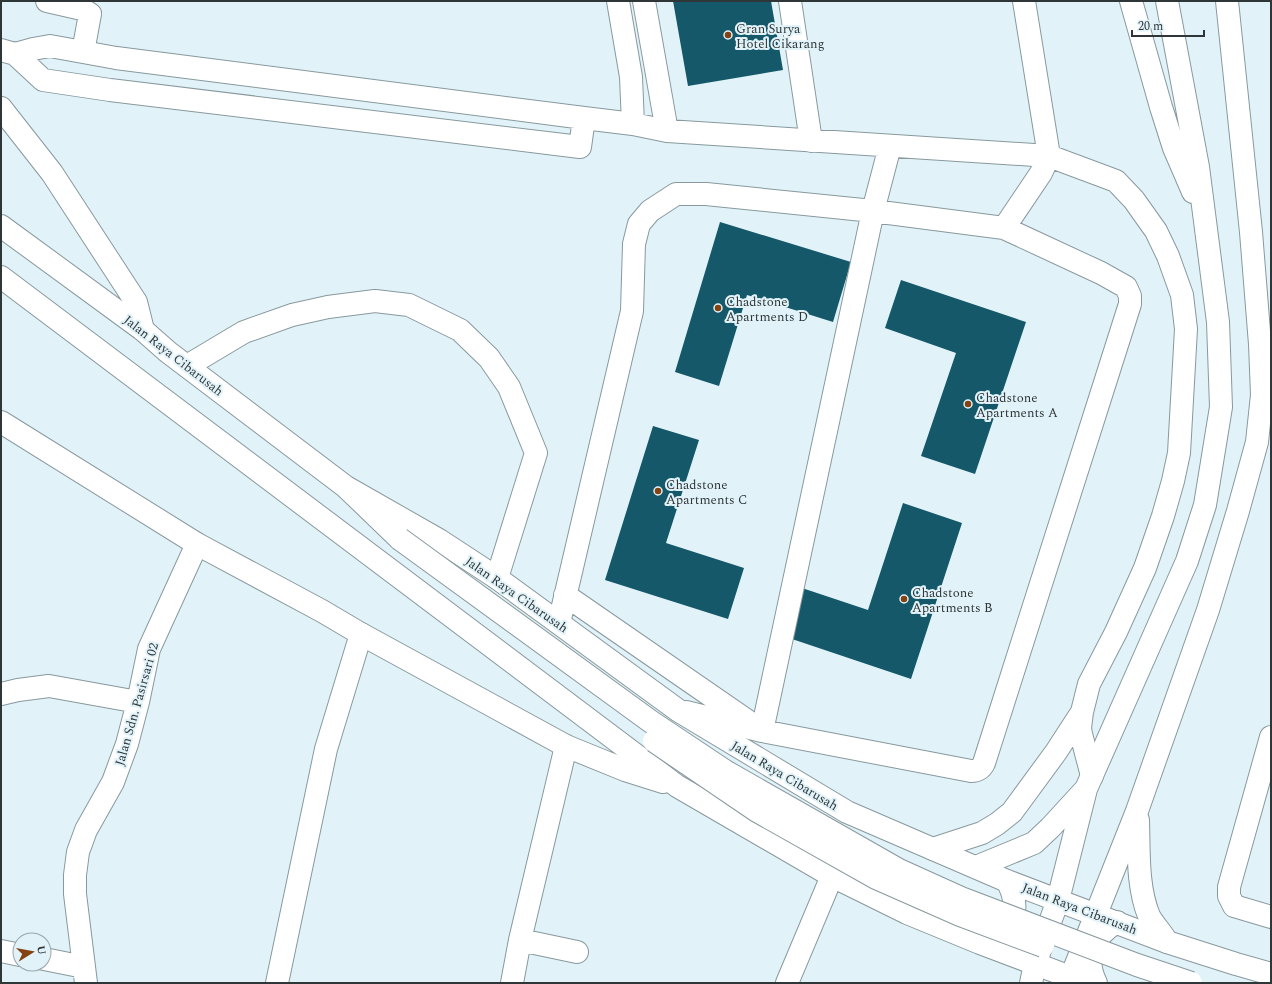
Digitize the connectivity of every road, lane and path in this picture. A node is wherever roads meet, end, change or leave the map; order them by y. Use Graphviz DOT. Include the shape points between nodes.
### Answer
graph roads {
  1 [pos="47,1"];
  2 [pos="618,1"];
  3 [pos="644,1"];
  4 [pos="790,1"];
  5 [pos="1024,1"];
  6 [pos="1131,1"];
  7 [pos="1166,1"];
  8 [pos="1227,1"];
  9 [pos="8,52"];
  10 [pos="83,52"];
  11 [pos="1,108"];
  12 [pos="584,118"];
  13 [pos="633,124"];
  14 [pos="667,130"];
  15 [pos="811,141"];
  16 [pos="890,146"];
  17 [pos="1049,156"];
  18 [pos="873,211"];
  19 [pos="1204,217"];
  20 [pos="1,226"];
  21 [pos="1004,228"];
  22 [pos="1,277"];
  23 [pos="143,330"];
  24 [pos="187,366"];
  25 [pos="1,422"];
  26 [pos="346,487"];
  27 [pos="315,514"];
  28 [pos="197,544"];
  29 [pos="397,546"];
  30 [pos="497,578"];
  31 [pos="565,595"];
  32 [pos="559,623"];
  33 [pos="361,634"];
  34 [pos="1,694"];
  35 [pos="138,702"];
  36 [pos="679,711"];
  37 [pos="1082,712"];
  38 [pos="762,731"];
  39 [pos="1271,737"];
  40 [pos="566,746"];
  41 [pos="1089,782"];
  42 [pos="677,786"];
  43 [pos="1138,810"];
  44 [pos="933,849"];
  45 [pos="976,867"];
  46 [pos="832,876"];
  47 [pos="1008,881"];
  48 [pos="1058,900"];
  49 [pos="1096,914"];
  50 [pos="1271,918"];
  51 [pos="1117,922"];
  52 [pos="520,940"];
  53 [pos="1167,942"];
  54 [pos="980,943"];
  55 [pos="1,951"];
  56 [pos="577,952"];
  57 [pos="12,953"];
  58 [pos="52,963"];
  59 [pos="1033,973"];
  60 [pos="1271,974"];
  61 [pos="85,975"];
  62 [pos="1075,981"];
  63 [pos="277,983"];
  64 [pos="512,983"];
  65 [pos="788,983"];
  66 [pos="1096,983"];
  67 [pos="1146,983"];
  68 [pos="1191,983"];
  1 -- 10 [label="main road" via="82,9 90,14"];
  2 -- 13 [label="main road" via="631,77"];
  3 -- 14 [label="main road"];
  4 -- 15 [label="main road"];
  5 -- 17 [label="main road"];
  6 -- 19 [label="main road" via="1174,148"];
  7 -- 19 [label="main road" via="1198,167"];
  8 -- 43 [label="main road" via="1250,224 1262,395 1256,442 1238,511 1208,610"];
  9 -- 10 [label="main road" via="50,46"];
  9 -- 12 [label="main road" via="43,80 580,147"];
  10 -- 12 [label="main road"];
  11 -- 23 [label="main road" via="52,173 136,302"];
  12 -- 13 [label="main road"];
  13 -- 14 [label="main road"];
  14 -- 15 [label="main road"];
  15 -- 16 [label="main road"];
  16 -- 17 [label="main road"];
  16 -- 18 [label="main road"];
  17 -- 21 [label="main road" via="1041,173"];
  17 -- 37 [label="main road" via="1116,181 1134,200 1156,231 1168,256 1182,296 1186,329 1179,453 1164,516 1146,568 1088,684"];
  18 -- 21 [label="main road"];
  18 -- 31 [label="main road" via="706,194 676,194 650,211 640,224 634,244 632,311"];
  18 -- 38 [label="main road"];
  19 -- 41 [label="main road" via="1218,322 1221,407 1205,506 1187,561"];
  20 -- 23 [label="main road, Jalan Raya Cibarusah"];
  21 -- 38 [label="main road" via="1126,287 1130,304 982,768 977,771"];
  22 -- 27 [label="main road, Jalan Raya Cibarusah"];
  23 -- 24 [label="main road, Jalan Raya Cibarusah"];
  24 -- 26 [label="main road, Jalan Raya Cibarusah"];
  24 -- 30 [label="main road" via="244,332 292,315 328,307 375,301 409,305 460,330 489,358 509,387 536,453"];
  25 -- 28 [label="main road"];
  26 -- 29 [label="main road, Jalan Raya Cibarusah"];
  26 -- 30 [label="main road, Jalan Raya Cibarusah" via="439,540"];
  27 -- 29 [label="main road, Jalan Raya Cibarusah"];
  27 -- 42 [label="main road, Jalan Raya Cibarusah"];
  28 -- 33 [label="main road"];
  28 -- 35 [label="main road, Jalan Sdn. Pasirsari 02" via="149,649"];
  29 -- 67 [label="main road, Jalan Raya Cibarusah, bridge" via="667,751 764,815 876,878 960,915"];
  29 -- 68 [label="main road, Jalan Raya Cibarusah, bridge" via="650,722 725,771 899,870 961,898"];
  30 -- 32 [label="main road, Jalan Raya Cibarusah"];
  31 -- 32 [label="main road"];
  31 -- 38 [label="main road"];
  32 -- 36 [label="main road, Jalan Raya Cibarusah"];
  33 -- 40 [label="main road"];
  33 -- 63 [label="main road" via="326,749"];
  34 -- 35 [label="main road" via="49,686"];
  35 -- 61 [label="main road, Jalan Sdn. Pasirsari 02" via="127,744 113,782 86,830 78,852 75,894"];
  36 -- 38 [label="main road"];
  36 -- 44 [label="main road, Jalan Raya Cibarusah" via="847,812"];
  37 -- 41 [label="main road" via="1081,734"];
  37 -- 44 [label="main road" via="1012,812 982,833"];
  39 -- 50 [label="main road" via="1229,887 1229,896 1234,906"];
  40 -- 42 [label="main road" via="643,776"];
  40 -- 52 [label="main road"];
  41 -- 45 [label="main road" via="1034,843"];
  41 -- 48 [label="main road"];
  42 -- 46 [label="main road, Jalan Raya Cibarusah"];
  43 -- 49 [label="main road"];
  43 -- 53 [label="main road" via="1141,879 1146,906 1150,918"];
  44 -- 45 [label="main road, Jalan Raya Cibarusah"];
  45 -- 47 [label="main road, Jalan Raya Cibarusah"];
  46 -- 54 [label="main road, Jalan Raya Cibarusah" via="907,913"];
  46 -- 65 [label="main road"];
  47 -- 48 [label="main road, Jalan Raya Cibarusah"];
  47 -- 54 [label="main road" via="1015,900 1012,920 999,936"];
  48 -- 49 [label="main road, Jalan Raya Cibarusah"];
  48 -- 59 [label="main road"];
  49 -- 51 [label="main road, Jalan Raya Cibarusah"];
  49 -- 62 [label="main road"];
  51 -- 53 [label="main road, Jalan Raya Cibarusah"];
  51 -- 66 [label="main road" via="1101,933 1092,950 1091,969"];
  52 -- 56 [label="main road"];
  52 -- 64 [label="main road"];
  53 -- 60 [label="main road, Jalan Raya Cibarusah"];
  54 -- 59 [label="main road, Jalan Raya Cibarusah"];
  55 -- 57 [label="main road"];
  58 -- 61 [label="main road"];
  59 -- 62 [label="main road, Jalan Raya Cibarusah"];
}
